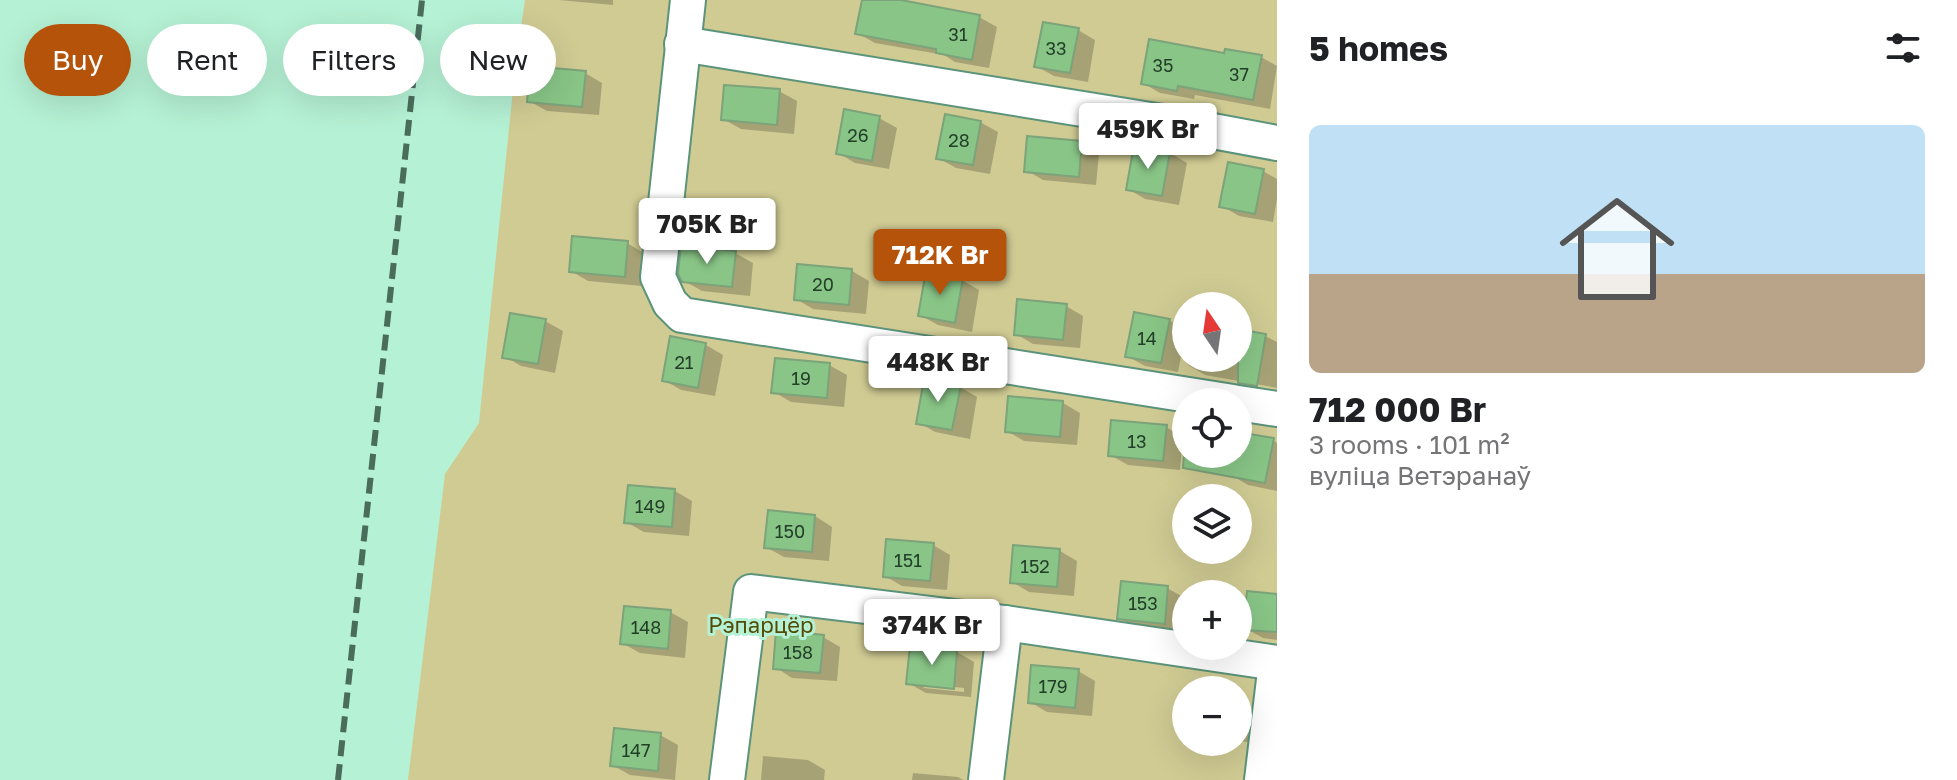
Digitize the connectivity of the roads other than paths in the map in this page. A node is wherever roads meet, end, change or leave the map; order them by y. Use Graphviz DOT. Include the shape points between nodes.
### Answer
graph roads {
  1 [pos="688,0"];
  2 [pos="682,44"];
  3 [pos="1277,143"];
  4 [pos="1172,392"];
  5 [pos="1252,405"];
  6 [pos="1277,409"];
  7 [pos="1005,623"];
  8 [pos="1277,663"];
  9 [pos="727,780"];
  10 [pos="986,780"];
  11 [pos="1262,780"];
  1 -- 2 [label="street"];
  2 -- 3 [label="street"];
  2 -- 4 [label="street" via="658,277 682,315"];
  5 -- 6 [label="street"];
  7 -- 8 [label="street"];
  7 -- 9 [label="street" via="751,592"];
  7 -- 10 [label="street"];
  8 -- 11 [label="street"];
}
